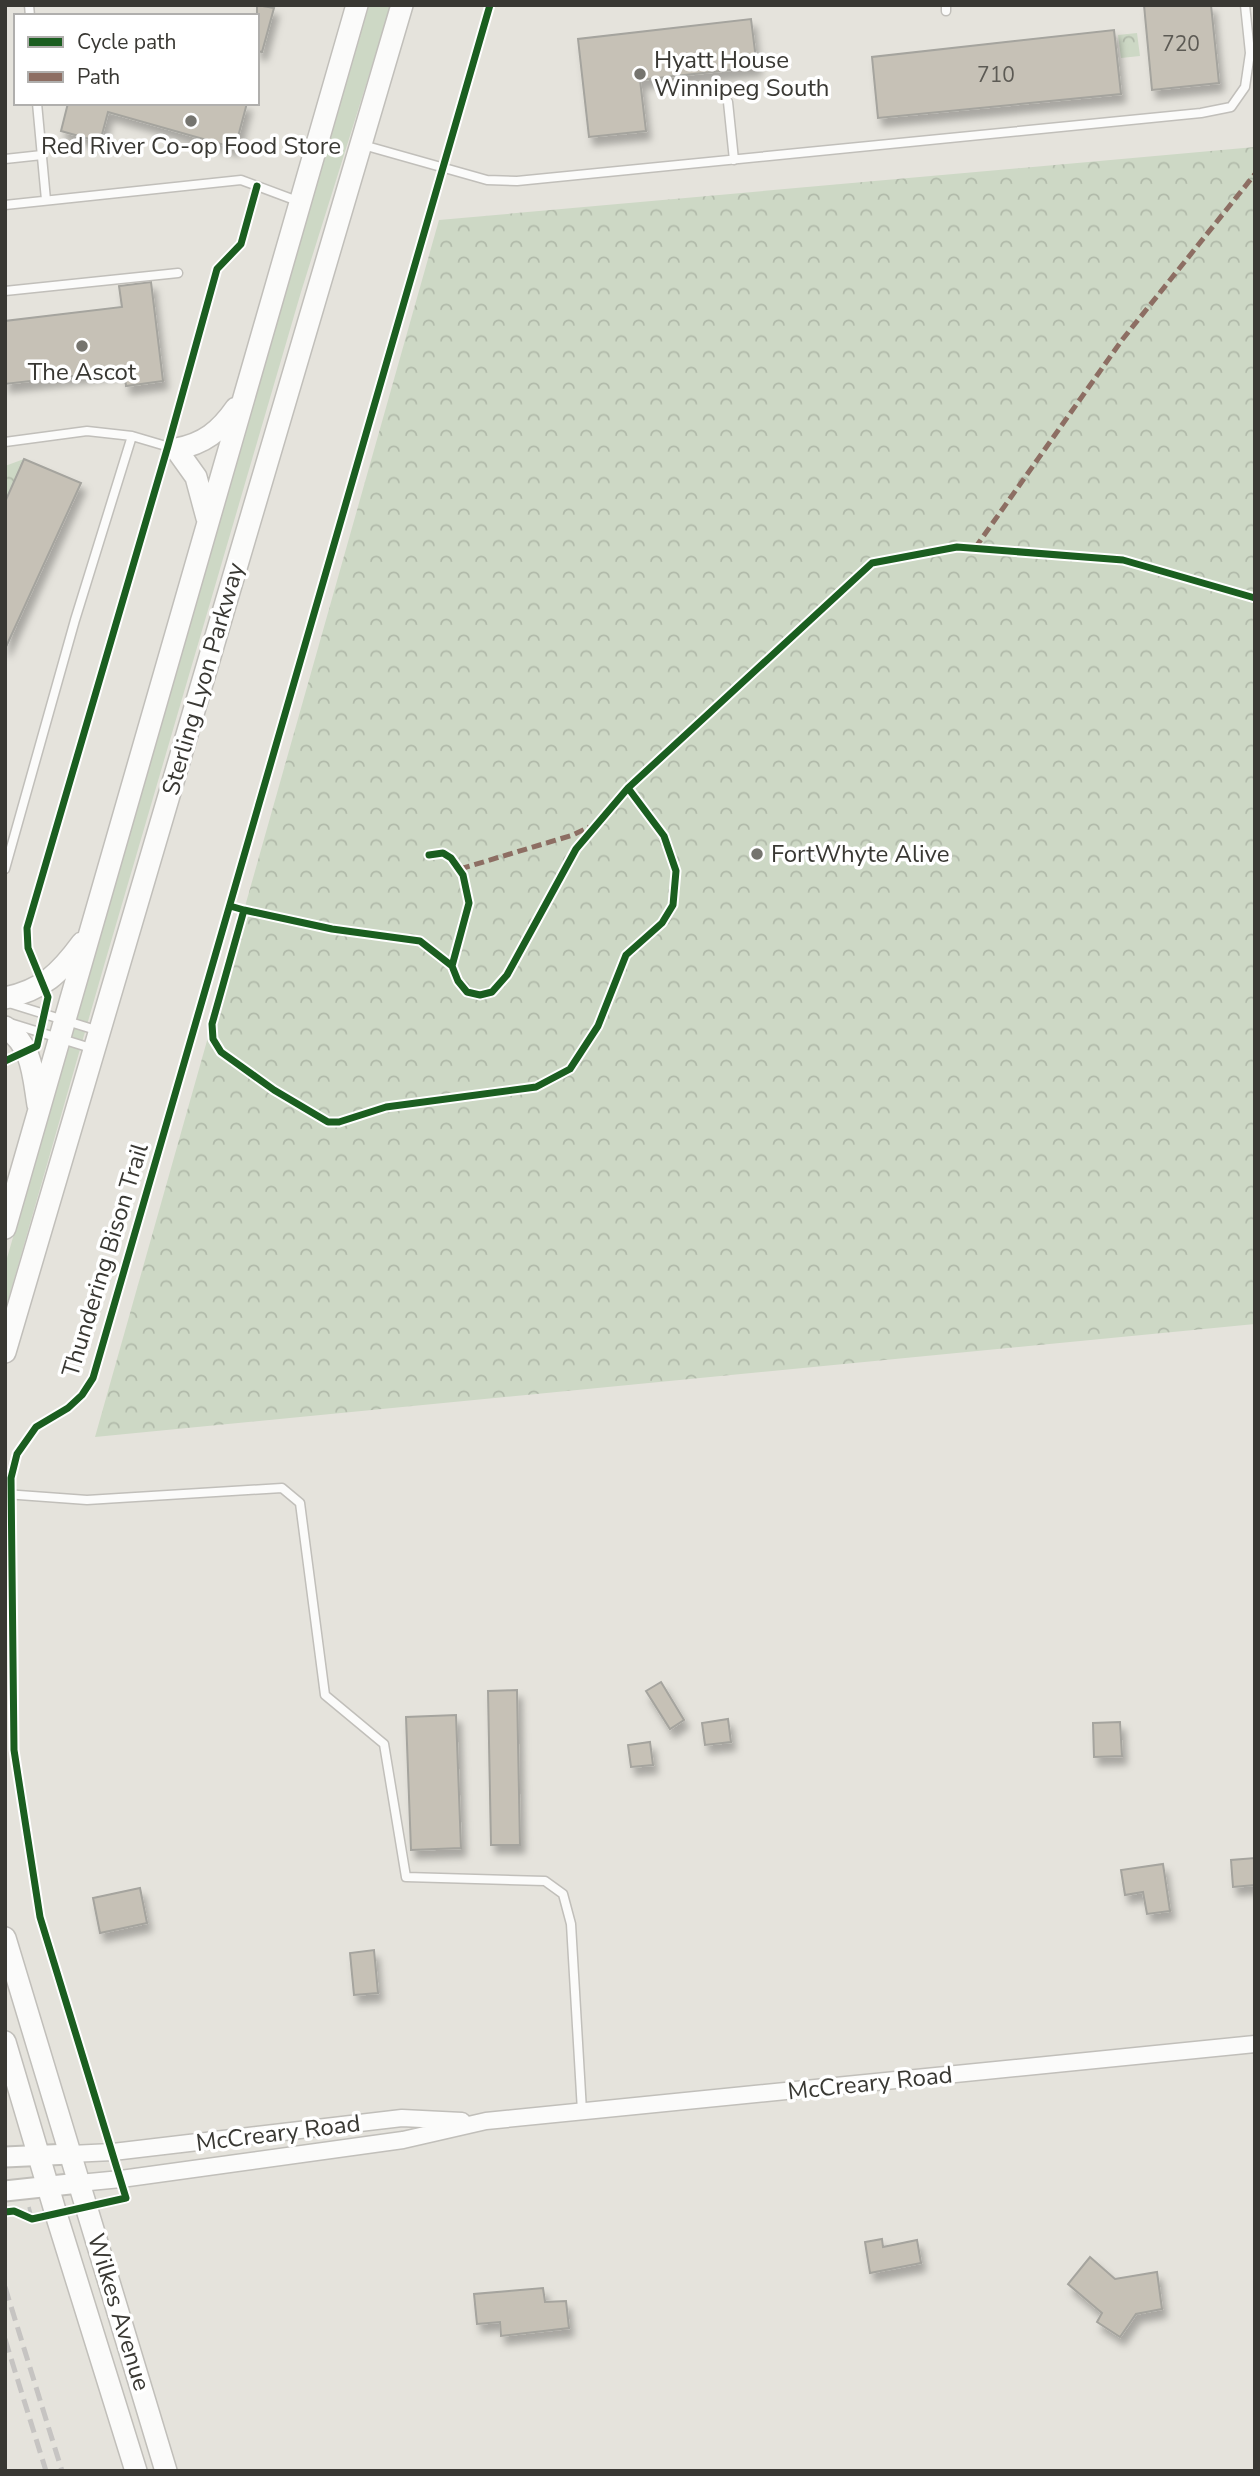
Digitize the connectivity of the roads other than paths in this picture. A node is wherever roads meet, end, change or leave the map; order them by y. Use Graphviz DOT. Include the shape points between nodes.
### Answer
graph roads {
  1 [pos="357,5"];
  2 [pos="402,5"];
  3 [pos="1245,5"];
  4 [pos="728,102"];
  5 [pos="37,105"];
  6 [pos="360,145"];
  7 [pos="42,155"];
  8 [pos="5,159"];
  9 [pos="734,160"];
  10 [pos="46,201"];
  11 [pos="300,202"];
  12 [pos="5,205"];
  13 [pos="178,273"];
  14 [pos="5,291"];
  15 [pos="244,397"];
  16 [pos="132,436"];
  17 [pos="5,442"];
  18 [pos="176,449"];
  19 [pos="208,522"];
  20 [pos="5,869"];
  21 [pos="90,933"];
  22 [pos="5,1000"];
  23 [pos="5,1021"];
  24 [pos="5,1027"];
  25 [pos="63,1029"];
  26 [pos="97,1040"];
  27 [pos="39,1111"];
  28 [pos="5,1228"];
  29 [pos="5,1352"];
  30 [pos="5,1494"];
  31 [pos="5,1938"];
  32 [pos="5,2042"];
  33 [pos="1255,2044"];
  34 [pos="582,2111"];
  35 [pos="486,2121"];
  36 [pos="70,2154"];
  37 [pos="40,2155"];
  38 [pos="5,2157"];
  39 [pos="79,2183"];
  40 [pos="48,2187"];
  41 [pos="5,2191"];
  42 [pos="136,2471"];
  43 [pos="166,2471"];
  1 -- 11 [label="main road, Sterling Lyon Parkway"];
  2 -- 6 [label="main road, Sterling Lyon Parkway"];
  3 -- 9 [label="lane" via="1250,53 1245,87 1231,107"];
  4 -- 9 [label="lane"];
  5 -- 7 [label="lane"];
  6 -- 9 [label="lane" via="494,181"];
  6 -- 26 [label="main road, Sterling Lyon Parkway"];
  7 -- 8 [label="lane"];
  7 -- 10 [label="lane"];
  10 -- 11 [label="lane" via="241,180"];
  10 -- 12 [label="lane"];
  11 -- 15 [label="main road, Sterling Lyon Parkway"];
  13 -- 14 [label="lane"];
  15 -- 18 [label="main road" via="211,436"];
  15 -- 19 [label="main road, Sterling Lyon Parkway"];
  16 -- 17 [label="lane" via="87,431"];
  16 -- 18 [label="lane"];
  16 -- 20 [label="lane"];
  18 -- 19 [label="main road" via="195,477"];
  19 -- 21 [label="main road, Sterling Lyon Parkway"];
  21 -- 22 [label="main road" via="62,970 44,984"];
  21 -- 25 [label="main road, Sterling Lyon Parkway"];
  22 -- 25 [label="lane"];
  23 -- 25 [label="lane"];
  24 -- 27 [label="main road" via="19,1036 26,1051"];
  25 -- 26 [label="lane"];
  25 -- 26 [label="lane"];
  25 -- 27 [label="main road, Sterling Lyon Parkway"];
  26 -- 29 [label="main road, Sterling Lyon Parkway"];
  27 -- 28 [label="main road, Sterling Lyon Parkway"];
  30 -- 34 [label="lane" via="87,1500 282,1488 300,1503 326,1695 384,1744 406,1877 545,1881 563,1895 571,1924"];
  31 -- 36 [label="main road"];
  32 -- 37 [label="main road"];
  33 -- 34 [label="street, McCreary Road"];
  34 -- 35 [label="street, McCreary Road"];
  35 -- 36 [label="street, McCreary Road" via="402,2118"];
  35 -- 39 [label="street, McCreary Road" via="403,2140"];
  36 -- 37 [label="street"];
  36 -- 39 [label="main road, Wilkes Avenue"];
  37 -- 38 [label="street"];
  37 -- 40 [label="main road"];
  39 -- 40 [label="street"];
  39 -- 43 [label="main road, Wilkes Avenue"];
  40 -- 41 [label="street"];
  40 -- 42 [label="main road, Wilkes Avenue"];
}
